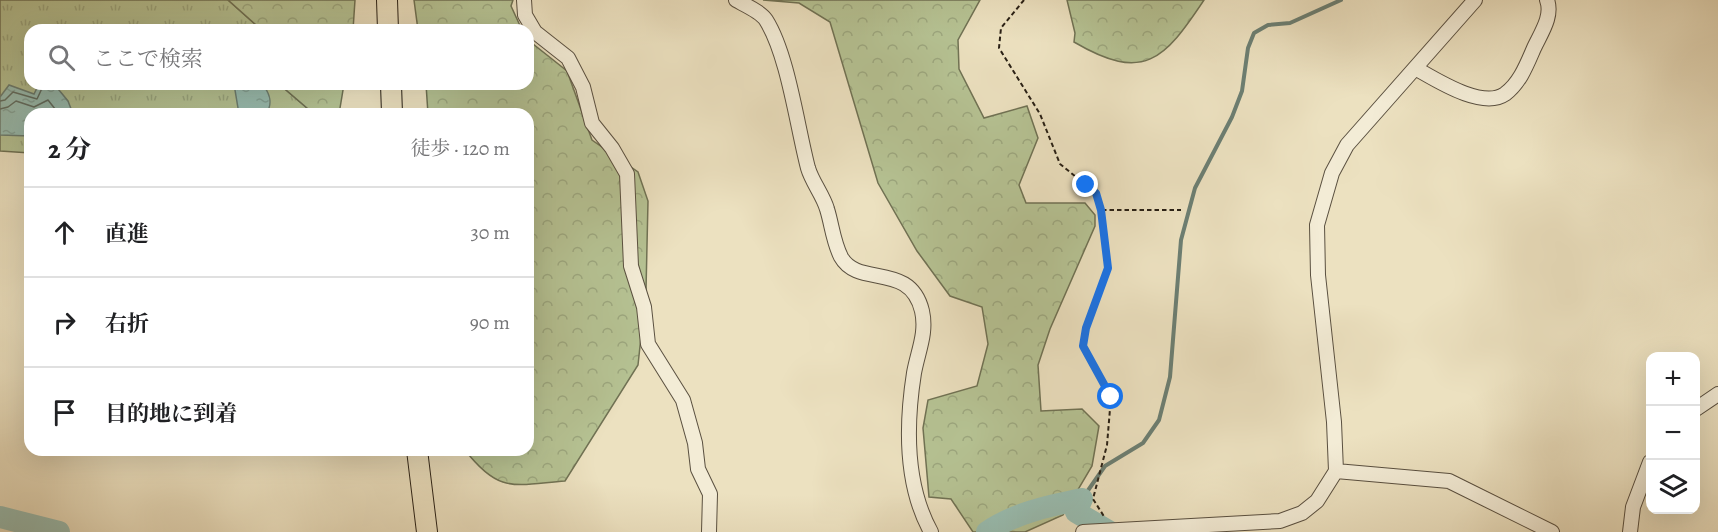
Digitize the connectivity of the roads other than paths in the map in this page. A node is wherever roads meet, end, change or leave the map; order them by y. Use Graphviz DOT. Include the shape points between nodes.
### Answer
graph roads {
  1 [pos="387,0"];
  2 [pos="525,0"];
  3 [pos="736,0"];
  4 [pos="1475,0"];
  5 [pos="1547,0"];
  6 [pos="388,24"];
  7 [pos="530,24"];
  8 [pos="534,30"];
  9 [pos="1415,68"];
  10 [pos="391,90"];
  11 [pos="392,108"];
  12 [pos="1718,394"];
  13 [pos="1700,406"];
  14 [pos="418,456"];
  15 [pos="1336,471"];
  16 [pos="1646,473"];
  17 [pos="1280,527"];
  18 [pos="427,532"];
  19 [pos="709,532"];
  20 [pos="931,532"];
  21 [pos="1083,532"];
  22 [pos="1552,532"];
  23 [pos="1630,532"];
  1 -- 6 [label="highway"];
  2 -- 7 [label="street" via="525,15"];
  3 -- 20 [label="street" via="765,18 774,38 809,171 827,208 842,260 858,271 893,278 910,287 922,308 925,329 914,372 908,438 923,518"];
  4 -- 9 [label="street"];
  5 -- 9 [label="street" via="1546,24 1520,79 1503,95 1488,98 1463,94"];
  8 -- 19 [label="street" via="568,58 583,87 592,123 627,174 631,266 644,307 648,344 683,400 698,469 710,494"];
  9 -- 15 [label="street" via="1347,145 1332,173 1317,225"];
  10 -- 11 [label="highway"];
  12 -- 13 [label="street"];
  14 -- 18 [label="highway"];
  15 -- 17 [label="street" via="1317,501"];
  15 -- 22 [label="street" via="1449,482"];
  16 -- 23 [label="street" via="1633,507"];
  17 -- 21 [label="street"];
}
